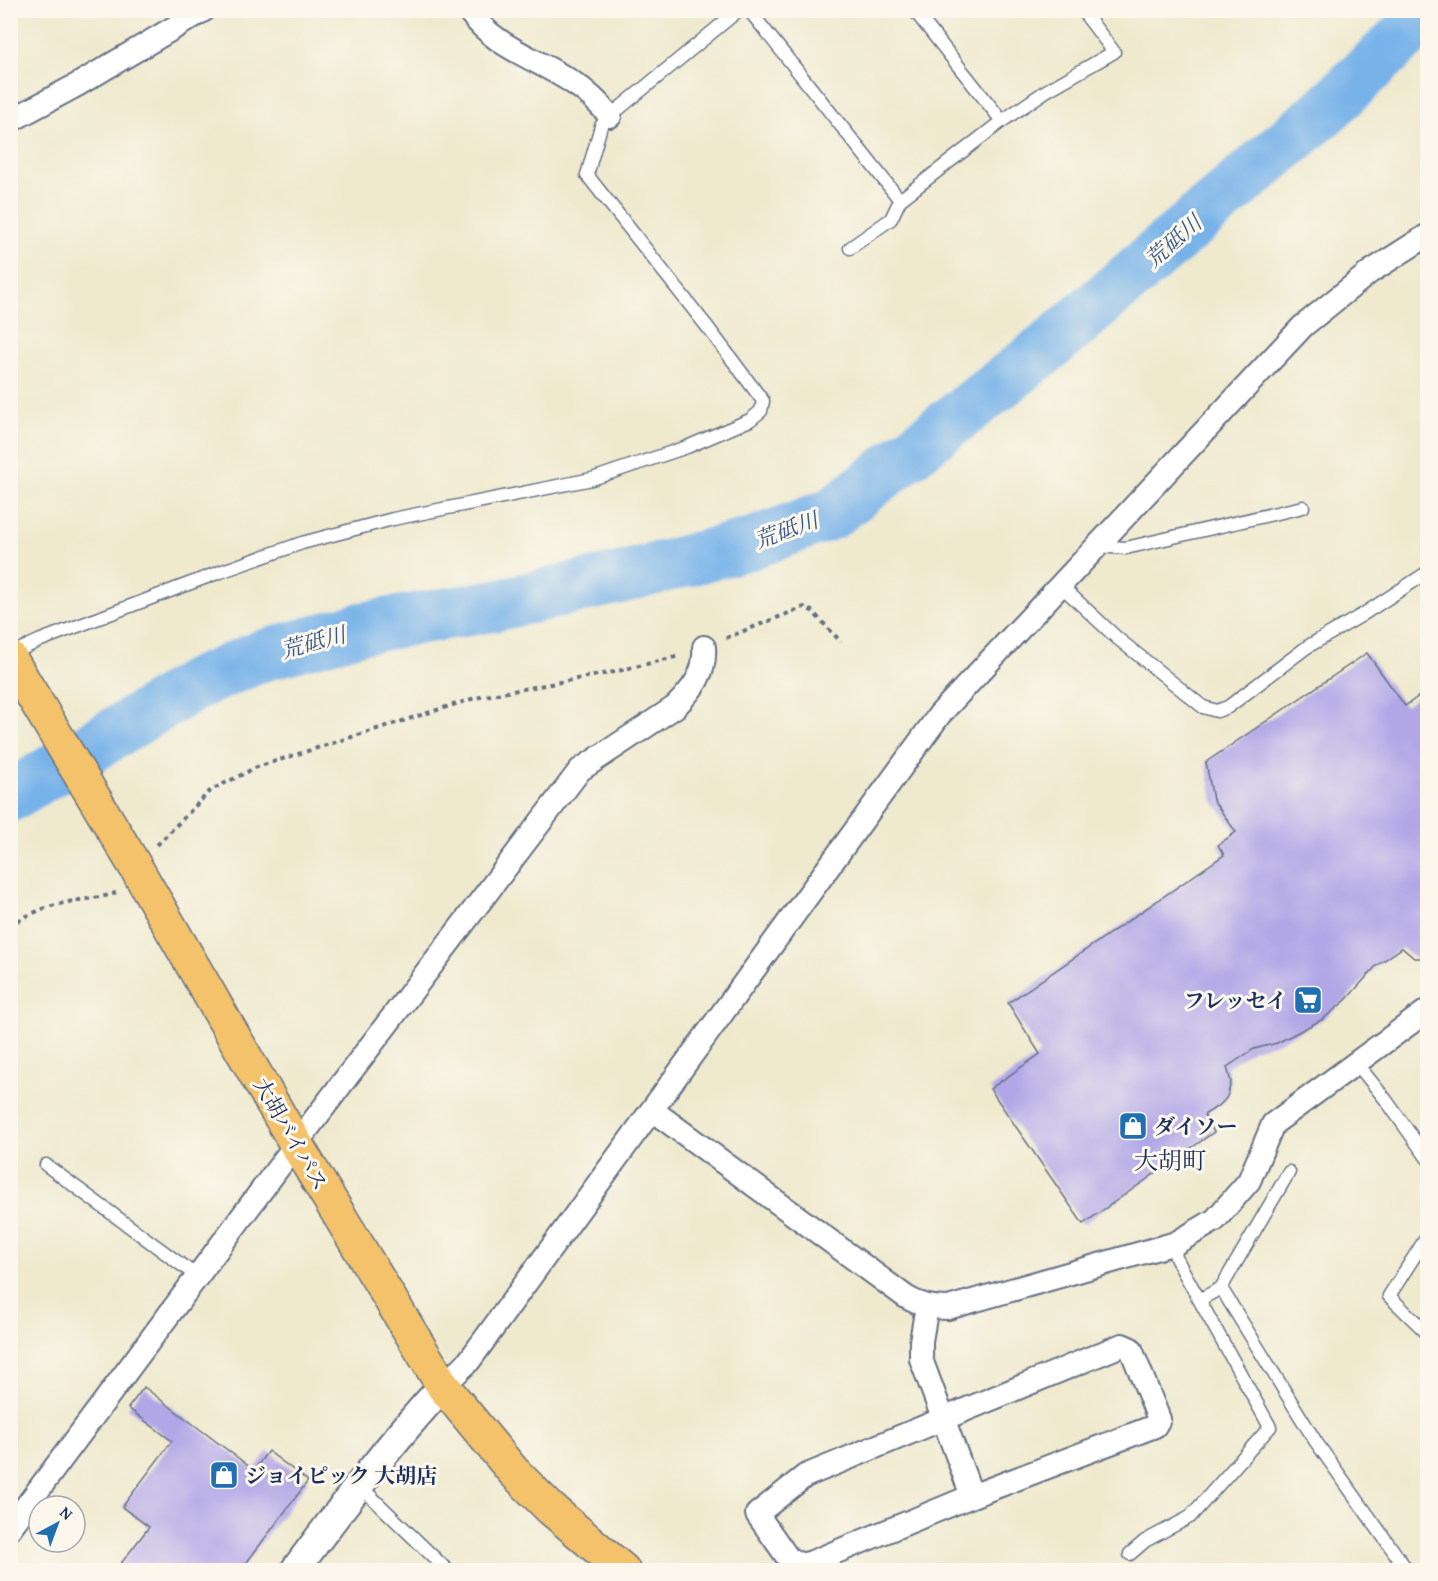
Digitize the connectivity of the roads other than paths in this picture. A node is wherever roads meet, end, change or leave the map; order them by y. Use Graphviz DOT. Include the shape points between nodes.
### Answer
graph roads {
  1 [pos="204,10"];
  2 [pos="468,10"];
  3 [pos="739,10"];
  4 [pos="749,10"];
  5 [pos="914,10"];
  6 [pos="1082,10"];
  7 [pos="610,116"];
  8 [pos="10,120"];
  9 [pos="1002,122"];
  10 [pos="900,200"];
  11 [pos="1428,234"];
  12 [pos="850,248"];
  13 [pos="1303,507"];
  14 [pos="1097,546"];
  15 [pos="1428,572"];
  16 [pos="1060,585"];
  17 [pos="704,647"];
  18 [pos="16,666"];
  19 [pos="1428,1010"];
  20 [pos="1357,1064"];
  21 [pos="652,1110"];
  22 [pos="296,1144"];
  23 [pos="1428,1159"];
  24 [pos="46,1165"];
  25 [pos="1289,1172"];
  26 [pos="1428,1235"];
  27 [pos="1174,1243"];
  28 [pos="198,1277"];
  29 [pos="1221,1288"];
  30 [pos="1199,1300"];
  31 [pos="927,1306"];
  32 [pos="1428,1334"];
  33 [pos="443,1386"];
  34 [pos="942,1419"];
  35 [pos="360,1485"];
  36 [pos="972,1496"];
  37 [pos="10,1528"];
  38 [pos="1130,1554"];
  39 [pos="295,1570"];
  40 [pos="447,1570"];
  41 [pos="623,1570"];
  42 [pos="1407,1570"];
  1 -- 8 [label="street"];
  2 -- 7 [label="street" via="491,36 570,81"];
  3 -- 7 [label="lane"];
  4 -- 10 [label="lane"];
  5 -- 9 [label="lane"];
  6 -- 9 [label="lane" via="1114,51"];
  7 -- 18 [label="lane" via="601,126 587,175 763,401 761,411 750,420 687,447 592,479 393,519 302,543 41,640"];
  9 -- 10 [label="lane"];
  10 -- 12 [label="lane" via="891,219"];
  11 -- 14 [label="street" via="1370,272 1303,326"];
  13 -- 14 [label="lane" via="1126,548"];
  14 -- 16 [label="street"];
  15 -- 16 [label="lane" via="1307,647 1228,707 1217,711 1203,707 1117,638"];
  16 -- 21 [label="street" via="924,734"];
  17 -- 22 [label="street" via="701,672 675,707 580,770"];
  18 -- 22 [label="main road, 大胡バイパス" via="128,879"];
  19 -- 20 [label="street"];
  20 -- 23 [label="lane"];
  20 -- 27 [label="street" via="1273,1124 1249,1181 1215,1220"];
  21 -- 31 [label="street" via="906,1298"];
  21 -- 33 [label="street" via="469,1361"];
  22 -- 28 [label="street"];
  22 -- 33 [label="main road, 大胡バイパス"];
  24 -- 28 [label="lane"];
  25 -- 29 [label="lane"];
  26 -- 32 [label="lane" via="1389,1296"];
  27 -- 30 [label="lane" via="1176,1258"];
  27 -- 31 [label="street" via="948,1308"];
  28 -- 37 [label="street"];
  29 -- 30 [label="lane"];
  29 -- 42 [label="lane" via="1316,1442"];
  30 -- 38 [label="lane" via="1270,1427 1190,1517 1145,1540"];
  31 -- 34 [label="street" via="921,1359"];
  33 -- 35 [label="street"];
  33 -- 41 [label="main road, 大胡バイパス" via="549,1508"];
  34 -- 36 [label="street"];
  34 -- 36 [label="street" via="805,1476 757,1514 788,1558 801,1564"];
  34 -- 36 [label="street" via="1122,1345 1131,1349 1160,1419 1155,1426"];
  35 -- 39 [label="street"];
  35 -- 40 [label="lane"];
}
